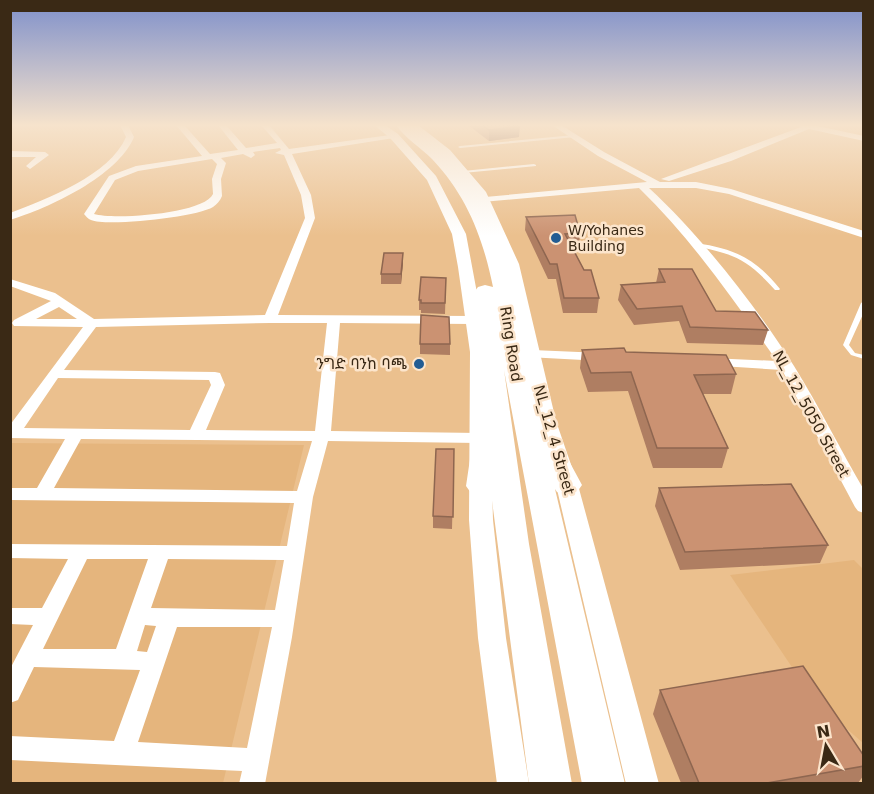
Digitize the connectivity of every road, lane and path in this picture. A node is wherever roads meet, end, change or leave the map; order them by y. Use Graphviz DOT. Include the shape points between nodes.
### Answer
graph roads {
  1 [pos="35,162"];
  2 [pos="110,162"];
  3 [pos="179,162"];
  4 [pos="228,162"];
  5 [pos="291,162"];
  6 [pos="420,162"];
  7 [pos="429,162"];
  8 [pos="443,162"];
  9 [pos="455,162"];
  10 [pos="615,162"];
  11 [pos="719,162"];
  12 [pos="222,163"];
  13 [pos="534,165"];
  14 [pos="30,166"];
  15 [pos="463,172"];
  16 [pos="650,183"];
  17 [pos="485,200"];
  18 [pos="10,217"];
  19 [pos="864,235"];
  20 [pos="696,245"];
  21 [pos="10,282"];
  22 [pos="777,289"];
  23 [pos="59,302"];
  24 [pos="864,303"];
  25 [pos="270,319"];
  26 [pos="334,320"];
  27 [pos="474,321"];
  28 [pos="92,323"];
  29 [pos="15,325"];
  30 [pos="532,354"];
  31 [pos="622,357"];
  32 [pos="864,357"];
  33 [pos="693,361"];
  34 [pos="788,366"];
  35 [pos="54,374"];
  36 [pos="506,394"];
  37 [pos="11,433"];
  38 [pos="76,434"];
  39 [pos="196,434"];
  40 [pos="322,436"];
  41 [pos="478,438"];
  42 [pos="567,485"];
  43 [pos="481,486"];
  44 [pos="10,494"];
  45 [pos="42,494"];
  46 [pos="304,497"];
  47 [pos="864,507"];
  48 [pos="10,551"];
  49 [pos="161,551"];
  50 [pos="81,552"];
  51 [pos="296,553"];
  52 [pos="10,616"];
  53 [pos="138,616"];
  54 [pos="48,617"];
  55 [pos="169,618"];
  56 [pos="284,619"];
  57 [pos="29,658"];
  58 [pos="123,659"];
  59 [pos="154,662"];
  60 [pos="10,693"];
  61 [pos="10,748"];
  62 [pos="122,753"];
  63 [pos="255,772"];
  64 [pos="513,783"];
  65 [pos="551,783"];
  66 [pos="604,783"];
  67 [pos="643,783"];
  1 -- 14 [label="street"];
  2 -- 18 [label="street" via="63,194"];
  3 -- 12 [label="street" via="116,175 89,214 109,219 207,208 217,199 216,180"];
  4 -- 12 [label="street"];
  5 -- 25 [label="street" via="306,195 310,218"];
  6 -- 27 [label="street" via="459,234"];
  7 -- 36 [label="highway, Ring Road" via="446,181 473,240"];
  8 -- 36 [label="highway, Ring Road" via="484,225 500,271"];
  9 -- 15 [label="street, NL_12_4 Street"];
  10 -- 16 [label="street"];
  11 -- 16 [label="street"];
  13 -- 15 [label="lane"];
  15 -- 17 [label="street, NL_12_4 Street"];
  16 -- 17 [label="street"];
  16 -- 19 [label="street" via="721,189"];
  16 -- 20 [label="street, NL_12_5050 Street" via="663,206"];
  17 -- 30 [label="street, NL_12_4 Street" via="512,264"];
  20 -- 22 [label="lane" via="741,256 761,270"];
  20 -- 34 [label="street, NL_12_5050 Street"];
  21 -- 23 [label="street"];
  23 -- 28 [label="street"];
  23 -- 29 [label="street"];
  24 -- 32 [label="lane" via="846,345 853,354"];
  25 -- 26 [label="street"];
  25 -- 28 [label="street"];
  26 -- 27 [label="street"];
  26 -- 40 [label="street"];
  27 -- 41 [label="street" via="481,387"];
  28 -- 29 [label="street"];
  28 -- 35 [label="street"];
  30 -- 31 [label="street"];
  30 -- 42 [label="street, NL_12_4 Street" via="546,421"];
  33 -- 34 [label="street"];
  34 -- 47 [label="street, NL_12_5050 Street"];
  35 -- 37 [label="street"];
  35 -- 39 [label="street" via="215,376 218,385"];
  36 -- 42 [label="highway"];
  36 -- 43 [label="highway"];
  36 -- 65 [label="highway, Ring Road" via="518,592"];
  36 -- 66 [label="highway, Ring Road" via="562,592"];
  37 -- 38 [label="street"];
  38 -- 39 [label="street"];
  38 -- 45 [label="street"];
  39 -- 40 [label="street"];
  40 -- 41 [label="street"];
  40 -- 46 [label="street"];
  41 -- 43 [label="street"];
  42 -- 67 [label="street, NL_12_4 Street"];
  43 -- 64 [label="street" via="492,638"];
  44 -- 45 [label="street"];
  45 -- 46 [label="street"];
  46 -- 51 [label="street"];
  48 -- 50 [label="street"];
  49 -- 50 [label="street"];
  49 -- 51 [label="street"];
  49 -- 53 [label="street"];
  50 -- 54 [label="street"];
  51 -- 56 [label="street"];
  52 -- 54 [label="street"];
  53 -- 55 [label="street"];
  53 -- 58 [label="street"];
  54 -- 57 [label="street"];
  55 -- 56 [label="street"];
  55 -- 59 [label="street"];
  56 -- 63 [label="street"];
  57 -- 58 [label="street"];
  57 -- 60 [label="street"];
  58 -- 59 [label="street"];
  59 -- 62 [label="street"];
  61 -- 62 [label="street"];
  62 -- 63 [label="street"];
}
